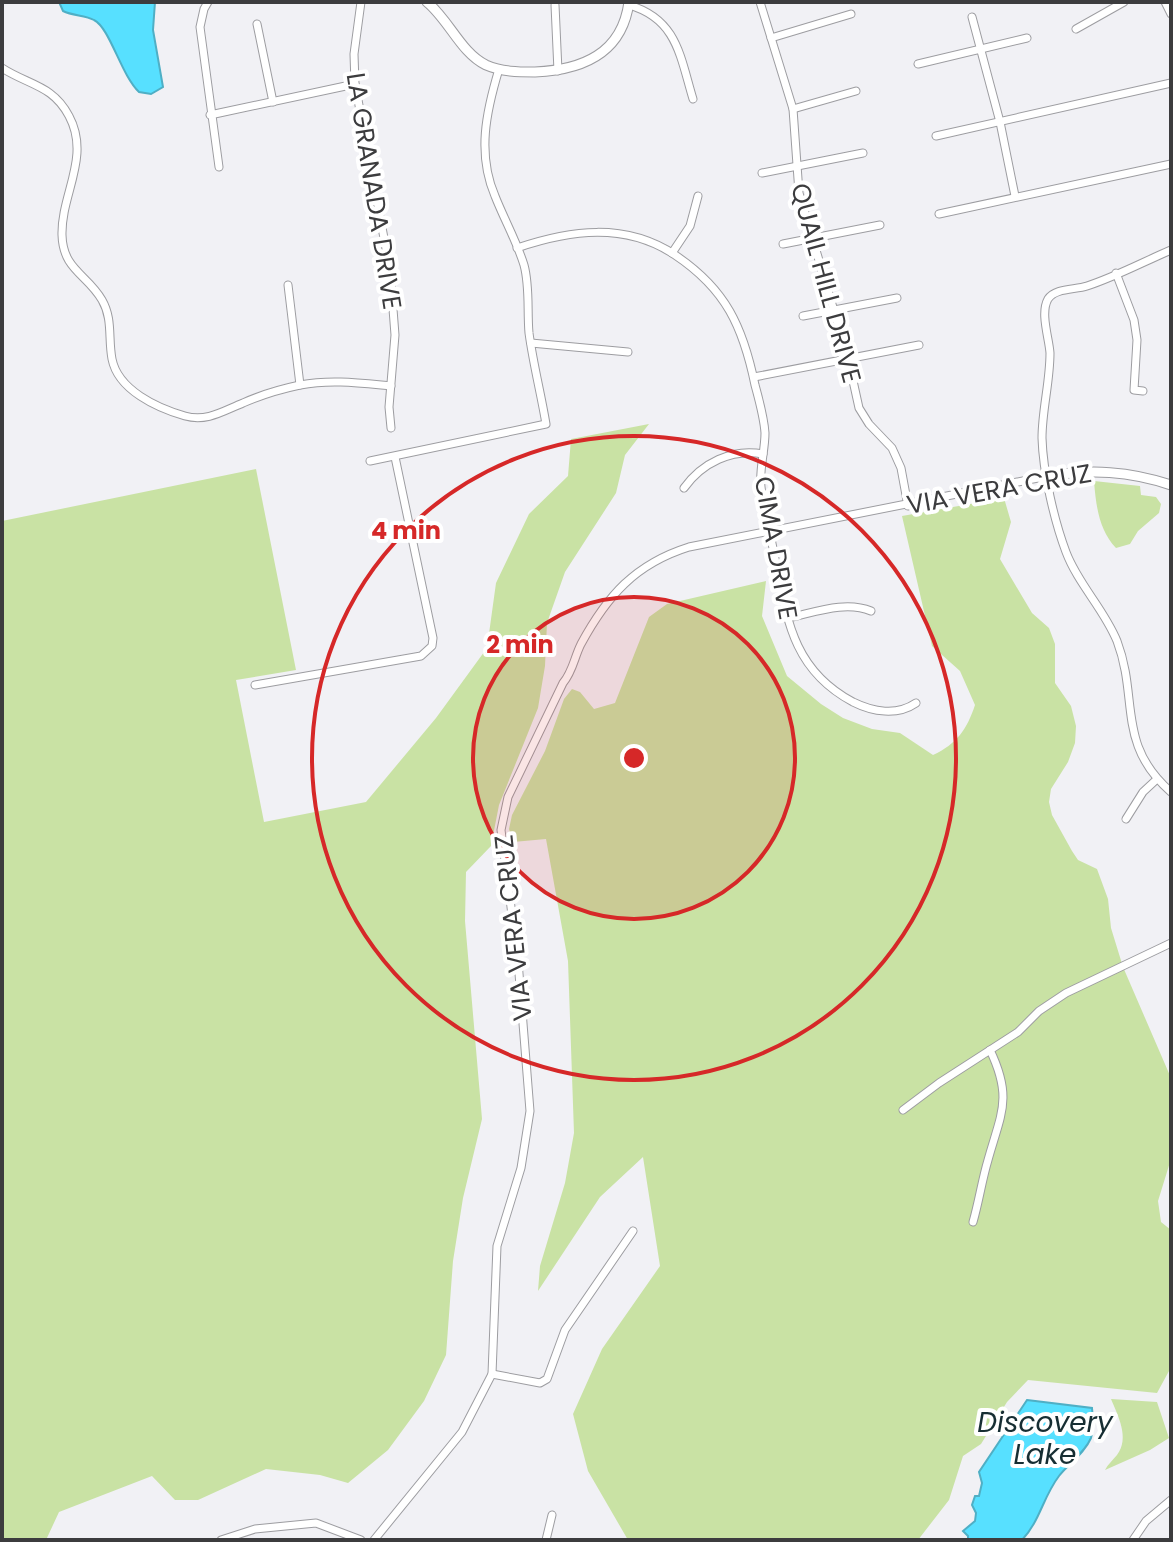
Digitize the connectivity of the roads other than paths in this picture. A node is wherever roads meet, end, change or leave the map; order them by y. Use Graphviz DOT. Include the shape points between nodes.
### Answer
graph roads {
  1 [pos="208,2"];
  2 [pos="361,2"];
  3 [pos="427,2"];
  4 [pos="760,2"];
  5 [pos="1124,2"];
  6 [pos="1165,2"];
  7 [pos="629,3"];
  8 [pos="555,5"];
  9 [pos="851,14"];
  10 [pos="1171,14"];
  11 [pos="972,17"];
  12 [pos="257,24"];
  13 [pos="1076,29"];
  14 [pos="771,38"];
  15 [pos="1027,38"];
  16 [pos="981,50"];
  17 [pos="918,64"];
  18 [pos="2,68"];
  19 [pos="499,69"];
  20 [pos="558,71"];
  21 [pos="1171,83"];
  22 [pos="355,84"];
  23 [pos="856,91"];
  24 [pos="693,99"];
  25 [pos="273,102"];
  26 [pos="793,109"];
  27 [pos="210,115"];
  28 [pos="1000,122"];
  29 [pos="936,136"];
  30 [pos="863,153"];
  31 [pos="1171,164"];
  32 [pos="795,166"];
  33 [pos="219,167"];
  34 [pos="762,173"];
  35 [pos="698,196"];
  36 [pos="1015,196"];
  37 [pos="939,214"];
  38 [pos="880,225"];
  39 [pos="813,238"];
  40 [pos="783,244"];
  41 [pos="517,248"];
  42 [pos="1171,250"];
  43 [pos="672,253"];
  44 [pos="1116,273"];
  45 [pos="288,285"];
  46 [pos="897,298"];
  47 [pos="834,310"];
  48 [pos="803,316"];
  49 [pos="531,343"];
  50 [pos="919,345"];
  51 [pos="628,352"];
  52 [pos="848,358"];
  53 [pos="754,377"];
  54 [pos="300,385"];
  55 [pos="391,386"];
  56 [pos="1143,391"];
  57 [pos="391,428"];
  58 [pos="763,454"];
  59 [pos="395,457"];
  60 [pos="370,461"];
  61 [pos="1048,476"];
  62 [pos="1171,485"];
  63 [pos="684,488"];
  64 [pos="908,506"];
  65 [pos="770,531"];
  66 [pos="871,611"];
  67 [pos="787,618"];
  68 [pos="255,685"];
  69 [pos="916,703"];
  70 [pos="1157,779"];
  71 [pos="1171,792"];
  72 [pos="1126,819"];
  73 [pos="1169,944"];
  74 [pos="1171,954"];
  75 [pos="990,1050"];
  76 [pos="903,1110"];
  77 [pos="973,1222"];
  78 [pos="633,1231"];
  79 [pos="492,1374"];
  80 [pos="1171,1500"];
  81 [pos="552,1515"];
  82 [pos="221,1540"];
  83 [pos="361,1540"];
  84 [pos="374,1540"];
  85 [pos="546,1540"];
  86 [pos="1133,1540"];
  1 -- 27 [label="street" via="200,27"];
  2 -- 22 [label="street, LA GRANADA DRIVE"];
  3 -- 19 [label="street" via="471,55"];
  4 -- 14 [label="street, QUAIL HILL DRIVE"];
  5 -- 13 [label="street"];
  6 -- 10 [label="street"];
  7 -- 20 [label="street" via="614,41 596,58"];
  7 -- 24 [label="street" via="654,15 670,32"];
  8 -- 20 [label="street"];
  9 -- 14 [label="street"];
  11 -- 16 [label="street"];
  12 -- 25 [label="street"];
  14 -- 26 [label="street, QUAIL HILL DRIVE"];
  15 -- 16 [label="street"];
  16 -- 17 [label="street"];
  16 -- 28 [label="street"];
  18 -- 54 [label="street" via="59,100 70,118 78,145 63,223 64,248 73,269 108,312 112,360 125,384 142,398 202,418"];
  19 -- 20 [label="street"];
  19 -- 41 [label="street" via="488,107 485,156 493,192"];
  21 -- 28 [label="street"];
  22 -- 25 [label="street"];
  22 -- 55 [label="street, LA GRANADA DRIVE" via="390,270 395,335"];
  23 -- 26 [label="street"];
  25 -- 27 [label="street"];
  26 -- 32 [label="street, QUAIL HILL DRIVE"];
  27 -- 33 [label="street"];
  28 -- 29 [label="street"];
  28 -- 36 [label="street"];
  30 -- 32 [label="street"];
  31 -- 36 [label="street"];
  32 -- 34 [label="street"];
  32 -- 39 [label="street, QUAIL HILL DRIVE"];
  35 -- 43 [label="street" via="690,226"];
  36 -- 37 [label="street"];
  38 -- 39 [label="street"];
  39 -- 40 [label="street"];
  39 -- 47 [label="street, QUAIL HILL DRIVE"];
  41 -- 43 [label="street, CIMA DRIVE" via="591,231 643,239"];
  41 -- 49 [label="street" via="528,286"];
  42 -- 44 [label="street"];
  43 -- 53 [label="street, CIMA DRIVE" via="726,303 746,344"];
  44 -- 56 [label="street" via="1134,320 1134,390"];
  44 -- 61 [label="street" via="1054,293 1045,307 1050,354 1042,439"];
  45 -- 54 [label="street"];
  46 -- 47 [label="street"];
  47 -- 48 [label="street"];
  47 -- 52 [label="street, QUAIL HILL DRIVE"];
  49 -- 51 [label="street"];
  49 -- 59 [label="street" via="546,424"];
  50 -- 52 [label="street"];
  52 -- 53 [label="street"];
  52 -- 64 [label="street, QUAIL HILL DRIVE" via="859,408 892,448"];
  53 -- 58 [label="street, CIMA DRIVE" via="764,425"];
  54 -- 55 [label="street" via="340,381"];
  55 -- 57 [label="street, LA GRANADA DRIVE"];
  58 -- 63 [label="street" via="711,462"];
  58 -- 65 [label="street, CIMA DRIVE" via="761,485"];
  59 -- 60 [label="street"];
  59 -- 68 [label="street" via="432,646 421,656"];
  61 -- 62 [label="street, VIA VERA CRUZ" via="1103,470"];
  61 -- 64 [label="street, VIA VERA CRUZ"];
  61 -- 70 [label="street" via="1066,554 1117,642 1138,749"];
  64 -- 65 [label="street, VIA VERA CRUZ"];
  65 -- 67 [label="street, CIMA DRIVE"];
  65 -- 79 [label="street, VIA VERA CRUZ" via="668,554 617,590 598,612 508,797 501,830 530,1111 521,1168 497,1246"];
  66 -- 67 [label="street" via="843,607"];
  67 -- 69 [label="street, CIMA DRIVE" via="799,651 838,694 882,711 896,712"];
  70 -- 71 [label="street"];
  70 -- 72 [label="street"];
  73 -- 74 [label="street"];
  73 -- 75 [label="street" via="1066,993"];
  75 -- 76 [label="street"];
  75 -- 77 [label="street" via="1000,1070 1003,1109"];
  78 -- 79 [label="street" via="573,1315 547,1379 540,1383"];
  79 -- 84 [label="street, VIA VERA CRUZ" via="462,1432"];
  80 -- 86 [label="street"];
  81 -- 85 [label="street"];
  82 -- 83 [label="street" via="255,1529 316,1523"];
}
